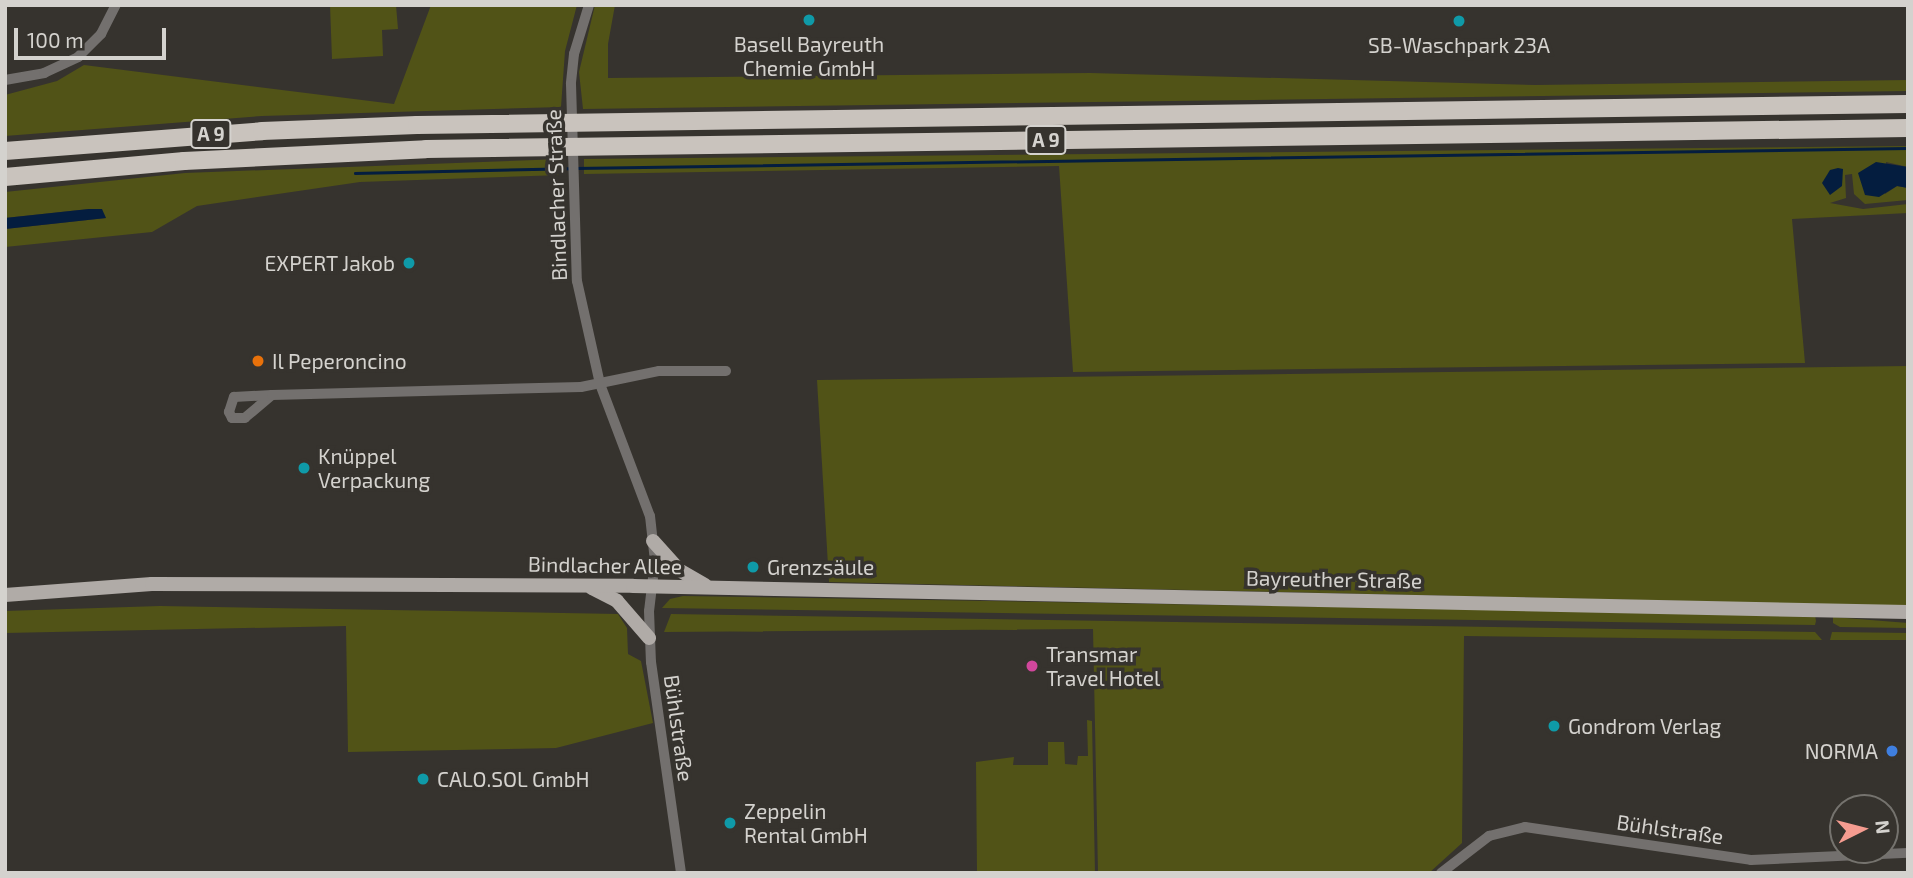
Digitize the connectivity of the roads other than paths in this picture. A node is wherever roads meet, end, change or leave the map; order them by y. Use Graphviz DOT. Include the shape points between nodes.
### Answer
graph roads {
  1 [pos="116,5"];
  2 [pos="589,6"];
  3 [pos="5,80"];
  4 [pos="1908,104"];
  5 [pos="1908,128"];
  6 [pos="5,151"];
  7 [pos="5,177"];
  8 [pos="726,371"];
  9 [pos="600,384"];
  10 [pos="272,395"];
  11 [pos="653,541"];
  12 [pos="88,585"];
  13 [pos="5,586"];
  14 [pos="587,586"];
  15 [pos="652,587"];
  16 [pos="709,587"];
  17 [pos="759,588"];
  18 [pos="5,595"];
  19 [pos="1908,612"];
  20 [pos="649,638"];
  21 [pos="1908,853"];
  22 [pos="681,873"];
  23 [pos="1441,873"];
  1 -- 3 [label="street" via="101,34 78,57 52,70"];
  2 -- 9 [label="street, Bindlacher Straße" via="574,54 571,84 572,186 577,281"];
  4 -- 6 [label="highway, A 9" via="417,125 262,131"];
  5 -- 7 [label="highway, A 9" via="426,149 184,160"];
  8 -- 9 [label="street" via="659,371"];
  9 -- 10 [label="street"];
  9 -- 11 [label="street, Bindlacher Straße" via="650,516"];
  11 -- 15 [label="street, Bindlacher Straße"];
  11 -- 16 [label="main road" via="679,570"];
  12 -- 13 [label="main road"];
  12 -- 14 [label="main road, Bindlacher Allee"];
  12 -- 18 [label="main road"];
  14 -- 15 [label="main road, Bindlacher Allee"];
  14 -- 20 [label="main road" via="617,601"];
  15 -- 16 [label="main road, Bindlacher Allee"];
  15 -- 20 [label="street, Bühlstraße"];
  16 -- 17 [label="main road, Bindlacher Allee"];
  17 -- 19 [label="main road, Bayreuther Straße"];
  20 -- 22 [label="street, Bühlstraße"];
  21 -- 23 [label="street, Bühlstraße" via="1751,860 1525,827 1489,836"];
}
